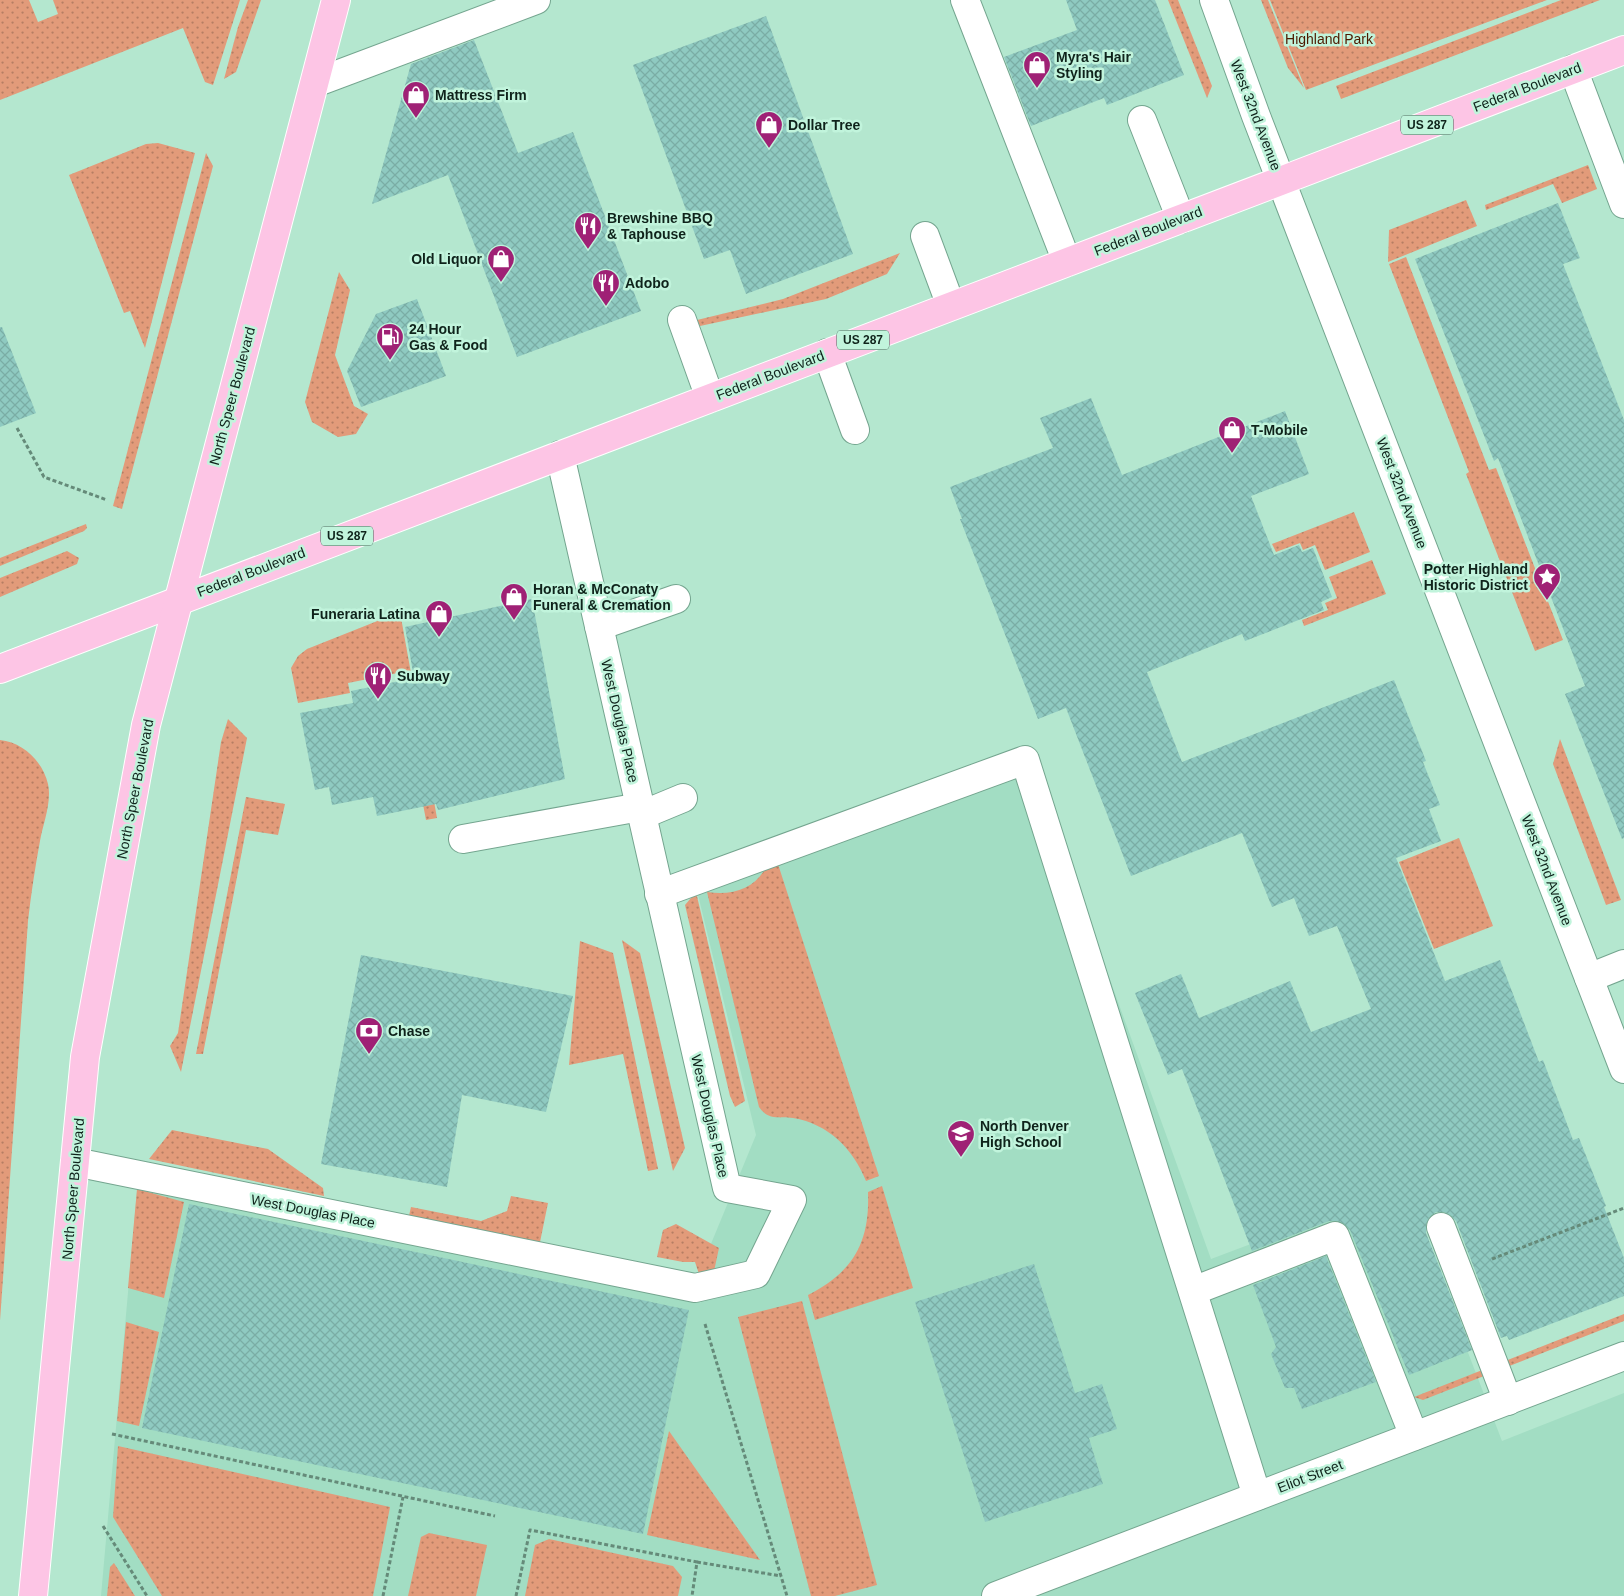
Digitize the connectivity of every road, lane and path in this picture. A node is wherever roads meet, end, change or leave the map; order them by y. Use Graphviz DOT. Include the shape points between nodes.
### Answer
graph roads {
  1 [pos="336,0"];
  2 [pos="536,0"];
  3 [pos="965,0"];
  4 [pos="1214,0"];
  5 [pos="1624,50"];
  6 [pos="1573,69"];
  7 [pos="315,83"];
  8 [pos="1142,120"];
  9 [pos="1281,180"];
  10 [pos="1624,204"];
  11 [pos="1181,219"];
  12 [pos="925,236"];
  13 [pos="1067,262"];
  14 [pos="951,306"];
  15 [pos="682,320"];
  16 [pos="827,353"];
  17 [pos="710,398"];
  18 [pos="17,428"];
  19 [pos="855,430"];
  20 [pos="560,455"];
  21 [pos="107,500"];
  22 [pos="676,599"];
  23 [pos="178,600"];
  24 [pos="599,626"];
  25 [pos="0,668"];
  26 [pos="683,798"];
  27 [pos="641,811"];
  28 [pos="463,840"];
  29 [pos="659,894"];
  30 [pos="1624,964"];
  31 [pos="1589,978"];
  32 [pos="1624,1068"];
  33 [pos="75,1162"];
  34 [pos="1624,1208"];
  35 [pos="1441,1227"];
  36 [pos="1458,1272"];
  37 [pos="1193,1291"];
  38 [pos="705,1324"];
  39 [pos="1624,1356"];
  40 [pos="1508,1401"];
  41 [pos="112,1434"];
  42 [pos="1414,1436"];
  43 [pos="1257,1496"];
  44 [pos="402,1497"];
  45 [pos="495,1516"];
  46 [pos="103,1526"];
  47 [pos="697,1562"];
  48 [pos="781,1576"];
  49 [pos="34,1596"];
  50 [pos="147,1596"];
  51 [pos="383,1596"];
  52 [pos="516,1596"];
  53 [pos="692,1596"];
  54 [pos="787,1596"];
  55 [pos="996,1596"];
  1 -- 7 [label="main road, North Speer Boulevard"];
  2 -- 7 [label="street"];
  3 -- 13 [label="street"];
  4 -- 9 [label="street, West 32nd Avenue"];
  5 -- 6 [label="main road, Federal Boulevard / US 287"];
  6 -- 9 [label="main road, Federal Boulevard / US 287"];
  6 -- 10 [label="street"];
  7 -- 23 [label="main road, North Speer Boulevard"];
  8 -- 11 [label="street"];
  9 -- 11 [label="main road, Federal Boulevard / US 287"];
  9 -- 31 [label="street, West 32nd Avenue"];
  11 -- 13 [label="main road, Federal Boulevard / US 287"];
  12 -- 14 [label="street"];
  13 -- 14 [label="main road, Federal Boulevard / US 287"];
  14 -- 16 [label="main road, Federal Boulevard / US 287"];
  15 -- 17 [label="street"];
  16 -- 17 [label="main road, Federal Boulevard / US 287"];
  16 -- 19 [label="street"];
  17 -- 20 [label="main road, Federal Boulevard / US 287"];
  18 -- 21 [label="path" via="44,477"];
  20 -- 23 [label="main road, Federal Boulevard / US 287"];
  20 -- 24 [label="street, West Douglas Place"];
  22 -- 24 [label="street"];
  23 -- 25 [label="main road, Federal Boulevard / US 287"];
  23 -- 33 [label="main road, North Speer Boulevard" via="146,725 85,1058"];
  24 -- 27 [label="street, West Douglas Place"];
  26 -- 27 [label="street"];
  27 -- 28 [label="street"];
  27 -- 29 [label="street, West Douglas Place"];
  29 -- 33 [label="street, West Douglas Place" via="727,1188 792,1200 756,1274 695,1288"];
  29 -- 37 [label="street" via="1025,760"];
  30 -- 31 [label="street"];
  31 -- 32 [label="street, West 32nd Avenue"];
  33 -- 49 [label="main road, North Speer Boulevard"];
  34 -- 36 [label="path"];
  35 -- 36 [label="street"];
  36 -- 40 [label="street"];
  37 -- 42 [label="street" via="1335,1236"];
  37 -- 43 [label="street"];
  38 -- 48 [label="path"];
  39 -- 40 [label="street, Eliot Street"];
  40 -- 42 [label="street, Eliot Street"];
  41 -- 44 [label="path"];
  42 -- 43 [label="street, Eliot Street"];
  43 -- 55 [label="street, Eliot Street"];
  44 -- 45 [label="path"];
  44 -- 51 [label="path"];
  46 -- 50 [label="path"];
  47 -- 48 [label="path"];
  47 -- 52 [label="path" via="530,1530"];
  47 -- 53 [label="path"];
  48 -- 54 [label="path"];
}
